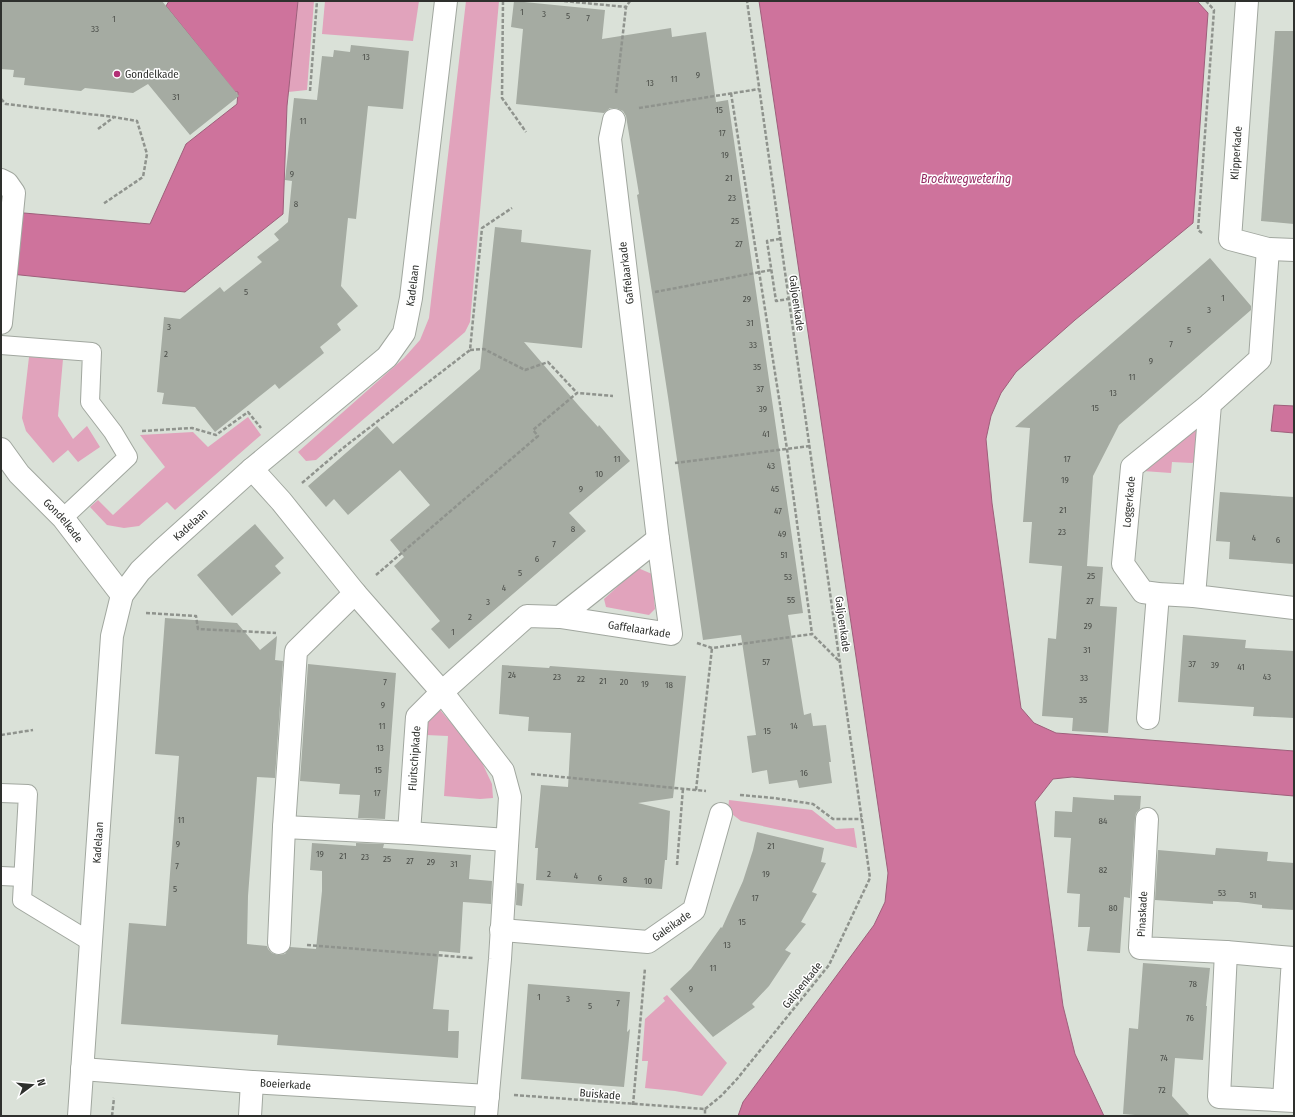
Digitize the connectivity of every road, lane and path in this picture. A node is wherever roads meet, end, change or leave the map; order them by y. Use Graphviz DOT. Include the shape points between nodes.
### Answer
graph roads {
  1 [pos="317,1"];
  2 [pos="446,1"];
  3 [pos="503,1"];
  4 [pos="564,1"];
  5 [pos="630,1"];
  6 [pos="747,1"];
  7 [pos="1206,1"];
  8 [pos="1247,1"];
  9 [pos="626,7"];
  10 [pos="759,89"];
  11 [pos="310,92"];
  12 [pos="731,93"];
  13 [pos="1,99"];
  14 [pos="614,116"];
  15 [pos="114,117"];
  16 [pos="98,129"];
  17 [pos="526,132"];
  18 [pos="8,187"];
  19 [pos="103,204"];
  20 [pos="780,239"];
  21 [pos="1230,239"];
  22 [pos="1268,249"];
  23 [pos="1294,250"];
  24 [pos="771,270"];
  25 [pos="758,272"];
  26 [pos="629,297"];
  27 [pos="788,299"];
  28 [pos="1,320"];
  29 [pos="1,345"];
  30 [pos="470,350"];
  31 [pos="576,393"];
  32 [pos="641,398"];
  33 [pos="1210,404"];
  34 [pos="248,412"];
  35 [pos="113,432"];
  36 [pos="810,446"];
  37 [pos="1,449"];
  38 [pos="787,449"];
  39 [pos="650,467"];
  40 [pos="252,469"];
  41 [pos="64,518"];
  42 [pos="658,539"];
  43 [pos="355,593"];
  44 [pos="1158,594"];
  45 [pos="1194,596"];
  46 [pos="120,603"];
  47 [pos="1294,608"];
  48 [pos="560,617"];
  49 [pos="671,634"];
  50 [pos="812,634"];
  51 [pos="312,635"];
  52 [pos="712,648"];
  53 [pos="840,662"];
  54 [pos="442,692"];
  55 [pos="1148,718"];
  56 [pos="33,730"];
  57 [pos="1,734"];
  58 [pos="503,771"];
  59 [pos="683,788"];
  60 [pos="696,790"];
  61 [pos="709,792"];
  62 [pos="1,793"];
  63 [pos="736,794"];
  64 [pos="721,814"];
  65 [pos="862,819"];
  66 [pos="1147,819"];
  67 [pos="284,827"];
  68 [pos="409,833"];
  69 [pos="507,840"];
  70 [pos="676,872"];
  71 [pos="1,876"];
  72 [pos="23,877"];
  73 [pos="501,930"];
  74 [pos="91,942"];
  75 [pos="648,942"];
  76 [pos="279,943"];
  77 [pos="1226,952"];
  78 [pos="500,960"];
  79 [pos="82,1069"];
  80 [pos="252,1082"];
  81 [pos="1289,1100"];
  82 [pos="632,1105"];
  83 [pos="487,1106"];
  84 [pos="705,1110"];
  85 [pos="79,1116"];
  86 [pos="250,1116"];
  87 [pos="705,1116"];
  1 -- 11 [label="path"];
  2 -- 40 [label="street, Kadelaan" via="411,298 404,333 386,357"];
  3 -- 17 [label="path" via="502,98"];
  4 -- 9 [label="path"];
  5 -- 9 [label="path"];
  6 -- 10 [label="path, Galjoenkade"];
  7 -- 21 [label="path" via="1214,10 1198,230 1218,248"];
  8 -- 21 [label="street, Klipperkade"];
  9 -- 14 [label="path"];
  10 -- 12 [label="path"];
  10 -- 20 [label="path, Galjoenkade"];
  12 -- 14 [label="path"];
  12 -- 25 [label="path"];
  13 -- 15 [label="path" via="6,104"];
  14 -- 26 [label="street, Gaffelaarkade" via="610,139"];
  15 -- 16 [label="path"];
  15 -- 19 [label="path" via="137,121 147,154 143,177"];
  18 -- 28 [label="street"];
  20 -- 24 [label="path" via="767,241"];
  20 -- 27 [label="path, Galjoenkade"];
  21 -- 22 [label="street"];
  22 -- 23 [label="street"];
  22 -- 33 [label="street, Loggerkade" via="1260,359"];
  24 -- 25 [label="path"];
  24 -- 27 [label="path" via="776,301"];
  25 -- 26 [label="path"];
  25 -- 38 [label="path"];
  26 -- 32 [label="street, Gaffelaarkade"];
  27 -- 36 [label="path, Galjoenkade"];
  29 -- 35 [label="lane" via="92,352 90,402"];
  30 -- 31 [label="path" via="484,349 525,370 548,362"];
  31 -- 32 [label="path"];
  31 -- 43 [label="path" via="533,430 538,436"];
  32 -- 39 [label="street, Gaffelaarkade"];
  33 -- 44 [label="street, Loggerkade" via="1132,467 1124,564 1143,592"];
  33 -- 45 [label="street"];
  34 -- 35 [label="path" via="216,435 192,428"];
  35 -- 41 [label="lane" via="128,457"];
  36 -- 38 [label="path"];
  36 -- 53 [label="path, Galjoenkade"];
  37 -- 41 [label="street, Gondelkade" via="19,474"];
  38 -- 39 [label="path"];
  38 -- 50 [label="path"];
  39 -- 42 [label="street, Gaffelaarkade"];
  40 -- 43 [label="street"];
  40 -- 46 [label="street, Kadelaan" via="140,572"];
  41 -- 46 [label="street, Gondelkade"];
  42 -- 48 [label="street"];
  42 -- 49 [label="street, Gaffelaarkade"];
  43 -- 51 [label="street"];
  43 -- 54 [label="street"];
  44 -- 45 [label="street, Loggerkade"];
  44 -- 55 [label="street"];
  45 -- 47 [label="street, Loggerkade"];
  46 -- 51 [label="path" via="196,616 198,629"];
  46 -- 74 [label="street, Kadelaan" via="112,636"];
  48 -- 49 [label="street, Gaffelaarkade"];
  48 -- 54 [label="street, Gaffelaarkade" via="527,616"];
  49 -- 52 [label="path"];
  50 -- 52 [label="path"];
  50 -- 53 [label="path"];
  51 -- 67 [label="street" via="296,651"];
  52 -- 60 [label="path"];
  53 -- 65 [label="path, Galjoenkade"];
  54 -- 58 [label="street"];
  54 -- 68 [label="street, Fluitschipkade" via="417,717"];
  56 -- 57 [label="path"];
  58 -- 59 [label="path"];
  58 -- 69 [label="street" via="510,797"];
  59 -- 60 [label="path"];
  59 -- 70 [label="path"];
  60 -- 61 [label="path"];
  62 -- 72 [label="lane" via="28,794"];
  63 -- 65 [label="path" via="813,804 833,819"];
  64 -- 75 [label="street, Galeikade" via="694,910"];
  65 -- 84 [label="path, Galjoenkade" via="870,878 829,965 737,1079"];
  66 -- 77 [label="street, Pinaskade" via="1140,948"];
  67 -- 68 [label="street"];
  67 -- 76 [label="street"];
  68 -- 69 [label="street"];
  69 -- 73 [label="street"];
  71 -- 72 [label="lane"];
  72 -- 74 [label="lane" via="22,900"];
  73 -- 75 [label="street, Galeikade"];
  73 -- 78 [label="street"];
  74 -- 79 [label="street, Kadelaan"];
  75 -- 82 [label="path"];
  76 -- 78 [label="path"];
  77 -- 81 [label="street, Pinaskade" via="1293,958"];
  77 -- 81 [label="street, Pinaskade" via="1219,1097"];
  78 -- 83 [label="street"];
  79 -- 80 [label="street, Boeierkade"];
  79 -- 85 [label="street, Kadelaan"];
  80 -- 83 [label="street, Boeierkade"];
  80 -- 86 [label="street"];
  82 -- 83 [label="path, Buiskade" via="510,1095"];
  82 -- 84 [label="path, Buiskade"];
  84 -- 87 [label="path"];
}
